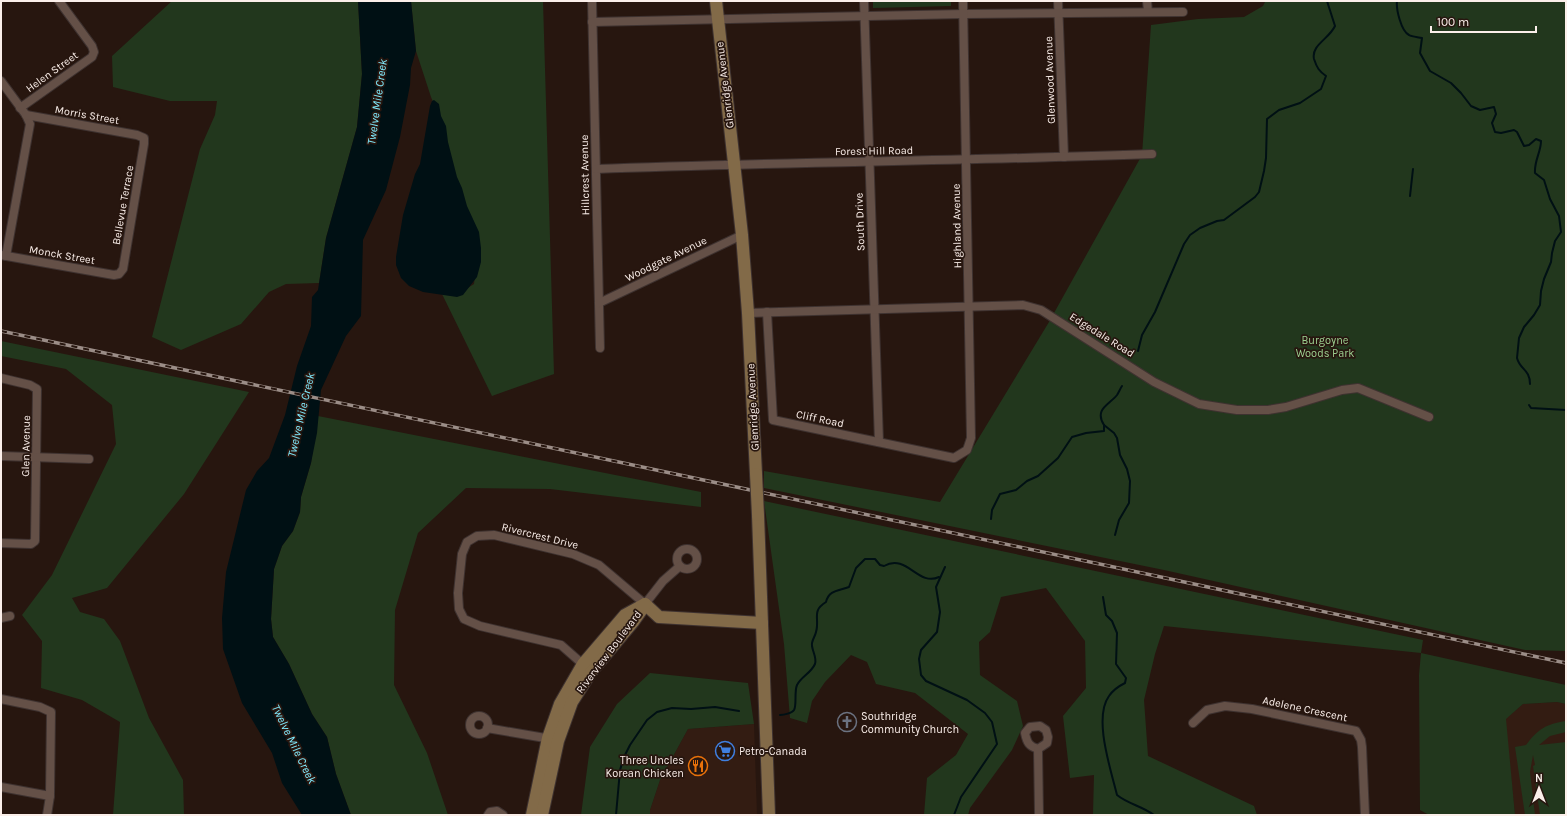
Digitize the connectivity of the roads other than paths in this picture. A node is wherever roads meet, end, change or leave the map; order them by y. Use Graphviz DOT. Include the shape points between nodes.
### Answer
graph roads {
  1 [pos="59,1"];
  2 [pos="592,1"];
  3 [pos="716,1"];
  4 [pos="864,1"];
  5 [pos="963,1"];
  6 [pos="1058,1"];
  7 [pos="1147,1"];
  8 [pos="1148,12"];
  9 [pos="1183,12"];
  10 [pos="1058,13"];
  11 [pos="964,14"];
  12 [pos="864,16"];
  13 [pos="718,20"];
  14 [pos="592,22"];
  15 [pos="1,81"];
  16 [pos="20,108"];
  17 [pos="26,115"];
  18 [pos="144,138"];
  19 [pos="1152,154"];
  20 [pos="1064,157"];
  21 [pos="967,159"];
  22 [pos="869,163"];
  23 [pos="735,164"];
  24 [pos="596,170"];
  25 [pos="742,235"];
  26 [pos="3,255"];
  27 [pos="119,274"];
  28 [pos="599,303"];
  29 [pos="969,307"];
  30 [pos="874,309"];
  31 [pos="767,312"];
  32 [pos="748,313"];
  33 [pos="600,348"];
  34 [pos="1,378"];
  35 [pos="1429,417"];
  36 [pos="879,442"];
  37 [pos="967,450"];
  38 [pos="1,456"];
  39 [pos="37,457"];
  40 [pos="89,459"];
  41 [pos="1,543"];
  42 [pos="680,566"];
  43 [pos="645,604"];
  44 [pos="10,616"];
  45 [pos="1,618"];
  46 [pos="762,623"];
  47 [pos="587,668"];
  48 [pos="1,699"];
  49 [pos="1193,722"];
  50 [pos="487,728"];
  51 [pos="553,740"];
  52 [pos="1038,749"];
  53 [pos="1,787"];
  54 [pos="50,796"];
  55 [pos="47,815"];
  56 [pos="488,815"];
  57 [pos="503,815"];
  58 [pos="532,815"];
  59 [pos="542,815"];
  60 [pos="769,815"];
  61 [pos="1039,815"];
  62 [pos="1365,815"];
  1 -- 16 [label="street, Helen Street" via="94,52 92,57"];
  2 -- 14 [label="street, Hillcrest Avenue"];
  3 -- 13 [label="main road, Glenridge Avenue"];
  4 -- 12 [label="street, South Drive"];
  5 -- 11 [label="street, Highland Avenue"];
  6 -- 10 [label="street, Glenwood Avenue"];
  7 -- 8 [label="street"];
  8 -- 9 [label="street"];
  8 -- 10 [label="street"];
  10 -- 11 [label="street"];
  10 -- 20 [label="street, Glenwood Avenue"];
  11 -- 12 [label="street"];
  11 -- 21 [label="street, Highland Avenue"];
  12 -- 13 [label="street"];
  12 -- 22 [label="street, South Drive"];
  13 -- 14 [label="street"];
  13 -- 23 [label="main road, Glenridge Avenue"];
  14 -- 24 [label="street, Hillcrest Avenue"];
  15 -- 16 [label="street"];
  16 -- 17 [label="street"];
  17 -- 18 [label="street, Morris Street"];
  17 -- 26 [label="street" via="30,124"];
  18 -- 27 [label="street, Bellevue Terrace" via="123,269"];
  19 -- 20 [label="street, Forest Hill Road"];
  20 -- 21 [label="street, Forest Hill Road"];
  21 -- 22 [label="street, Forest Hill Road"];
  21 -- 29 [label="street, Highland Avenue"];
  22 -- 23 [label="street, Forest Hill Road"];
  22 -- 30 [label="street, South Drive"];
  23 -- 24 [label="street, Forest Hill Road"];
  23 -- 25 [label="main road, Glenridge Avenue"];
  24 -- 28 [label="street, Hillcrest Avenue"];
  25 -- 28 [label="street, Woodgate Avenue"];
  25 -- 32 [label="main road, Glenridge Avenue"];
  26 -- 27 [label="street, Monck Street" via="114,276"];
  28 -- 33 [label="street, Hillcrest Avenue"];
  29 -- 30 [label="street, Edgedale Road"];
  29 -- 35 [label="street, Edgedale Road" via="1023,305 1041,310 1154,382 1199,404 1237,410 1268,410 1358,388"];
  29 -- 37 [label="street, Highland Avenue" via="971,438"];
  30 -- 31 [label="street, Edgedale Road"];
  30 -- 36 [label="street, South Drive"];
  31 -- 32 [label="street, Edgedale Road"];
  31 -- 36 [label="street, Cliff Road" via="773,420"];
  32 -- 46 [label="main road, Glenridge Avenue, bridge"];
  34 -- 39 [label="street, Glen Avenue" via="37,389"];
  36 -- 37 [label="street, Cliff Road" via="954,458"];
  38 -- 39 [label="street"];
  39 -- 40 [label="street"];
  39 -- 41 [label="street, Glen Avenue" via="35,542"];
  42 -- 43 [label="street" via="663,581"];
  43 -- 46 [label="main road, Riverview Boulevard" via="659,617"];
  43 -- 47 [label="main road, Riverview Boulevard" via="625,615"];
  43 -- 47 [label="street, Rivercrest Drive" via="599,565 573,554 494,535 477,536 467,542 462,554 458,593 459,609 464,619 480,626 561,645"];
  44 -- 45 [label="street"];
  46 -- 60 [label="main road, Glenridge Avenue"];
  47 -- 51 [label="main road, Riverview Boulevard"];
  48 -- 54 [label="street" via="40,707 52,713"];
  49 -- 62 [label="street, Adelene Crescent" via="1207,710 1225,706 1252,709 1356,731 1362,747"];
  50 -- 51 [label="street"];
  51 -- 58 [label="main road, Riverview Boulevard"];
  51 -- 59 [label="main road, Riverview Boulevard"];
  52 -- 61 [label="street"];
  53 -- 54 [label="street"];
  54 -- 55 [label="street"];
  56 -- 57 [label="street" via="496,811"];
}
